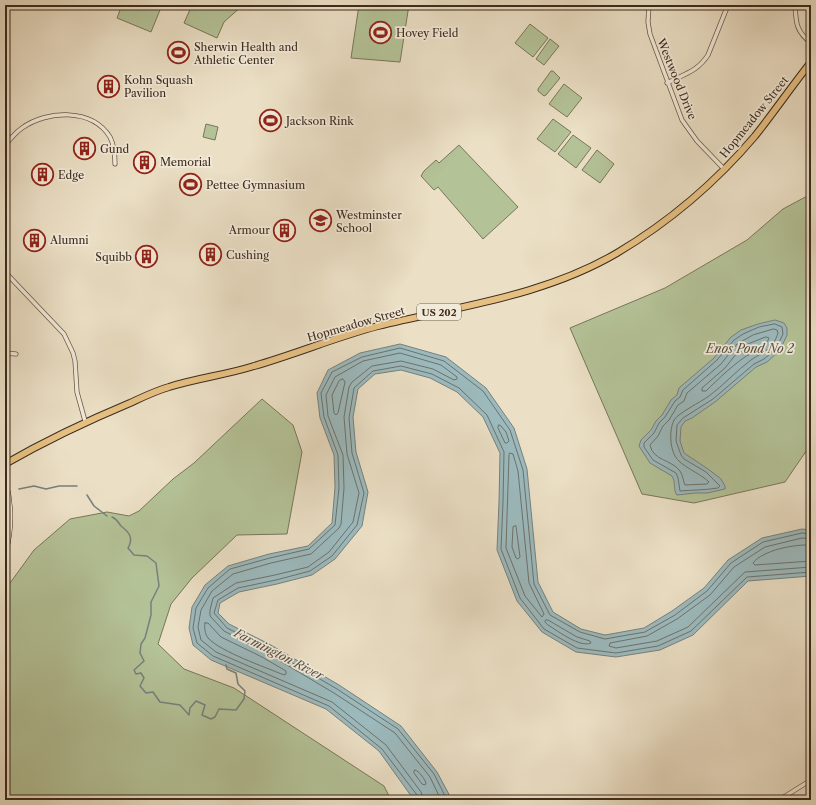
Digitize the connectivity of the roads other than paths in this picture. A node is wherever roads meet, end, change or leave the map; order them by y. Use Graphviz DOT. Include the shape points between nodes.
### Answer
graph roads {
  1 [pos="649,5"];
  2 [pos="728,5"];
  3 [pos="795,5"];
  4 [pos="811,43"];
  5 [pos="811,62"];
  6 [pos="667,83"];
  7 [pos="5,146"];
  8 [pos="115,164"];
  9 [pos="724,169"];
  10 [pos="5,272"];
  11 [pos="5,353"];
  12 [pos="16,354"];
  13 [pos="85,421"];
  14 [pos="5,464"];
  15 [pos="5,481"];
  16 [pos="5,553"];
  17 [pos="811,780"];
  18 [pos="779,800"];
  1 -- 6 [label="street, Westwood Drive" via="650,34"];
  2 -- 6 [label="street" via="703,62 689,74"];
  3 -- 4 [label="street" via="797,28"];
  5 -- 9 [label="highway, Hopmeadow Street / US 202" via="755,135"];
  6 -- 9 [label="street, Westwood Drive" via="689,132"];
  7 -- 8 [label="street" via="16,132 33,122 53,116 81,116 95,122 107,133 114,150"];
  9 -- 13 [label="highway, Hopmeadow Street / US 202" via="682,207 643,236 582,271 534,289 377,326 246,369 168,387"];
  10 -- 13 [label="street" via="64,334 73,353"];
  11 -- 12 [label="street"];
  13 -- 14 [label="highway, Hopmeadow Street / US 202"];
  15 -- 16 [label="street" via="12,517"];
  17 -- 18 [label="street"];
}
